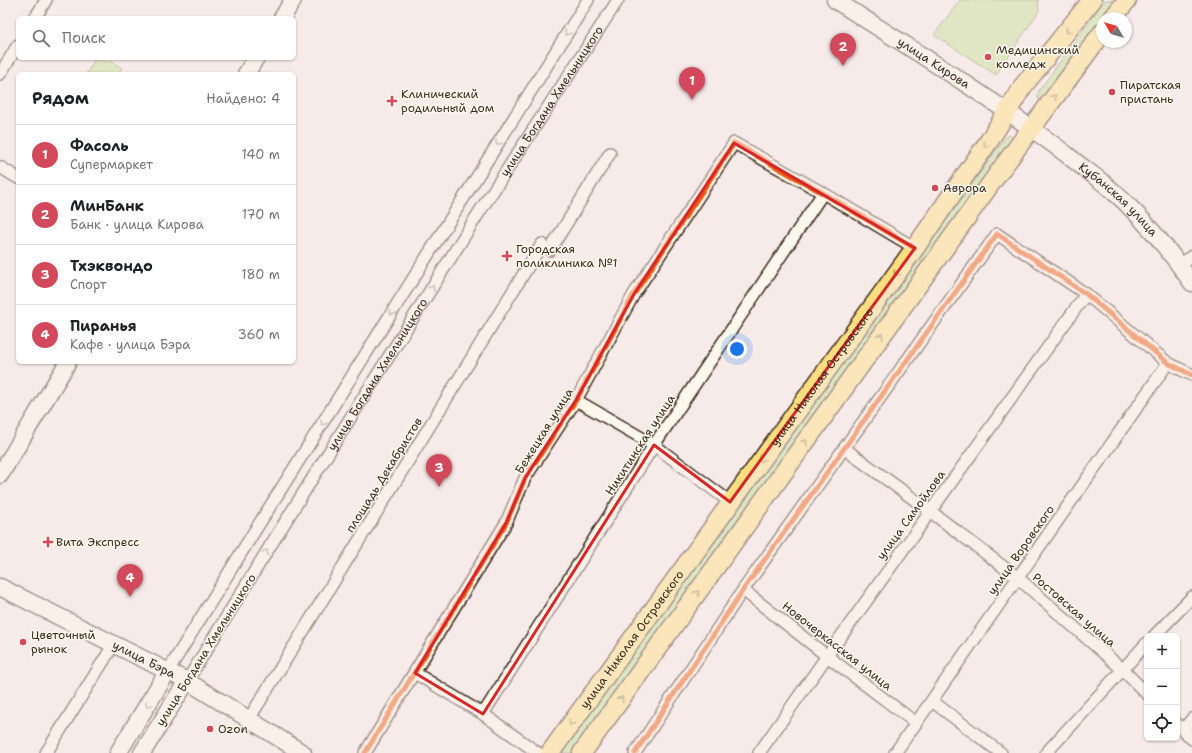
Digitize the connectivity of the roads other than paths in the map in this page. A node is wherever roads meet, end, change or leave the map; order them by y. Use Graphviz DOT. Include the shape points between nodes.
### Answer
graph roads {
  1 [pos="46,0"];
  2 [pos="293,0"];
  3 [pos="588,0"];
  4 [pos="618,0"];
  5 [pos="835,0"];
  6 [pos="1092,0"];
  7 [pos="1127,0"];
  8 [pos="1118,12"];
  9 [pos="36,16"];
  10 [pos="283,16"];
  11 [pos="1096,41"];
  12 [pos="16,48"];
  13 [pos="255,60"];
  14 [pos="247,72"];
  15 [pos="0,74"];
  16 [pos="1008,112"];
  17 [pos="1031,128"];
  18 [pos="610,153"];
  19 [pos="0,167"];
  20 [pos="16,177"];
  21 [pos="823,193"];
  22 [pos="915,248"];
  23 [pos="1186,260"];
  24 [pos="1192,283"];
  25 [pos="1086,294"];
  26 [pos="1168,363"];
  27 [pos="67,364"];
  28 [pos="1192,376"];
  29 [pos="576,400"];
  30 [pos="654,445"];
  31 [pos="845,449"];
  32 [pos="0,475"];
  33 [pos="730,502"];
  34 [pos="930,511"];
  35 [pos="1018,578"];
  36 [pos="0,587"];
  37 [pos="743,590"];
  38 [pos="1192,597"];
  39 [pos="1157,633"];
  40 [pos="114,644"];
  41 [pos="1144,646"];
  42 [pos="827,656"];
  43 [pos="1122,669"];
  44 [pos="168,671"];
  45 [pos="415,673"];
  46 [pos="187,681"];
  47 [pos="1144,691"];
  48 [pos="932,701"];
  49 [pos="483,714"];
  50 [pos="249,719"];
  51 [pos="1192,719"];
  52 [pos="916,723"];
  53 [pos="1180,727"];
  54 [pos="1192,739"];
  55 [pos="46,753"];
  56 [pos="118,753"];
  57 [pos="142,753"];
  58 [pos="303,753"];
  59 [pos="365,753"];
  60 [pos="538,753"];
  61 [pos="550,753"];
  62 [pos="582,753"];
  63 [pos="635,753"];
  64 [pos="759,753"];
  65 [pos="895,753"];
  66 [pos="1002,753"];
  67 [pos="1046,753"];
  1 -- 9 [label="street"];
  2 -- 10 [label="main road"];
  3 -- 44 [label="street, улица Богдана Хмельницкого, one-way"];
  46 -- 4 [label="street, улица Богдана Хмельницкого, one-way" via="480,211"];
  5 -- 16 [label="main road, улица Кирова"];
  6 -- 16 [label="main road, улица Николая Островского, one-way" via="1023,86"];
  7 -- 8 [label="main road"];
  17 -- 11 [label="main road, улица Николая Островского, one-way"];
  12 -- 15 [label="street"];
  13 -- 14 [label="main road"];
  16 -- 17 [label="main road, улица Кирова"];
  16 -- 22 [label="main road, улица Николая Островского, one-way"];
  17 -- 23 [label="main road, Кубанская улица" via="1107,186"];
  62 -- 17 [label="main road, улица Николая Островского, one-way"];
  18 -- 50 [label="street, площадь Декабристов" via="546,247"];
  19 -- 20 [label="street"];
  21 -- 22 [label="street"];
  21 -- 29 [label="street, Бежецкая улица" via="734,143 634,294"];
  21 -- 30 [label="street, Никитинская улица"];
  22 -- 33 [label="main road, улица Николая Островского, one-way"];
  23 -- 24 [label="main road, Кубанская улица"];
  25 -- 26 [label="street"];
  25 -- 31 [label="street" via="997,234"];
  25 -- 34 [label="street, улица Самойлова"];
  26 -- 28 [label="street"];
  26 -- 35 [label="street, улица Воровского"];
  27 -- 32 [label="main road"];
  29 -- 30 [label="street"];
  29 -- 45 [label="street, Бежецкая улица" via="525,478 506,523"];
  30 -- 33 [label="street"];
  30 -- 49 [label="street, Никитинская улица"];
  31 -- 34 [label="street, Ростовская улица"];
  31 -- 37 [label="street"];
  33 -- 61 [label="main road, улица Николая Островского, one-way"];
  34 -- 35 [label="street, Ростовская улица"];
  34 -- 42 [label="street, улица Самойлова"];
  35 -- 43 [label="street, Ростовская улица"];
  35 -- 48 [label="street, улица Воровского"];
  36 -- 40 [label="main road, улица Бэра"];
  37 -- 42 [label="street, Новочеркасская улица"];
  37 -- 63 [label="street"];
  38 -- 39 [label="street"];
  40 -- 44 [label="main road, улица Бэра"];
  40 -- 55 [label="street"];
  41 -- 43 [label="street"];
  42 -- 52 [label="street, Новочеркасская улица"];
  42 -- 64 [label="street, улица Самойлова"];
  43 -- 47 [label="street, Ростовская улица"];
  43 -- 67 [label="street"];
  44 -- 46 [label="main road, улица Бэра"];
  44 -- 56 [label="main road, улица Богдана Хмельницкого, one-way"];
  45 -- 49 [label="street"];
  45 -- 59 [label="street, Бежецкая улица"];
  46 -- 50 [label="main road, улица Бэра"];
  46 -- 57 [label="main road, улица Богдана Хмельницкого"];
  48 -- 52 [label="street, улица Воровского"];
  48 -- 66 [label="street"];
  49 -- 60 [label="street"];
  50 -- 58 [label="main road, улица Бэра"];
  51 -- 53 [label="street"];
  52 -- 65 [label="street, улица Воровского"];
  53 -- 54 [label="street"];
}
